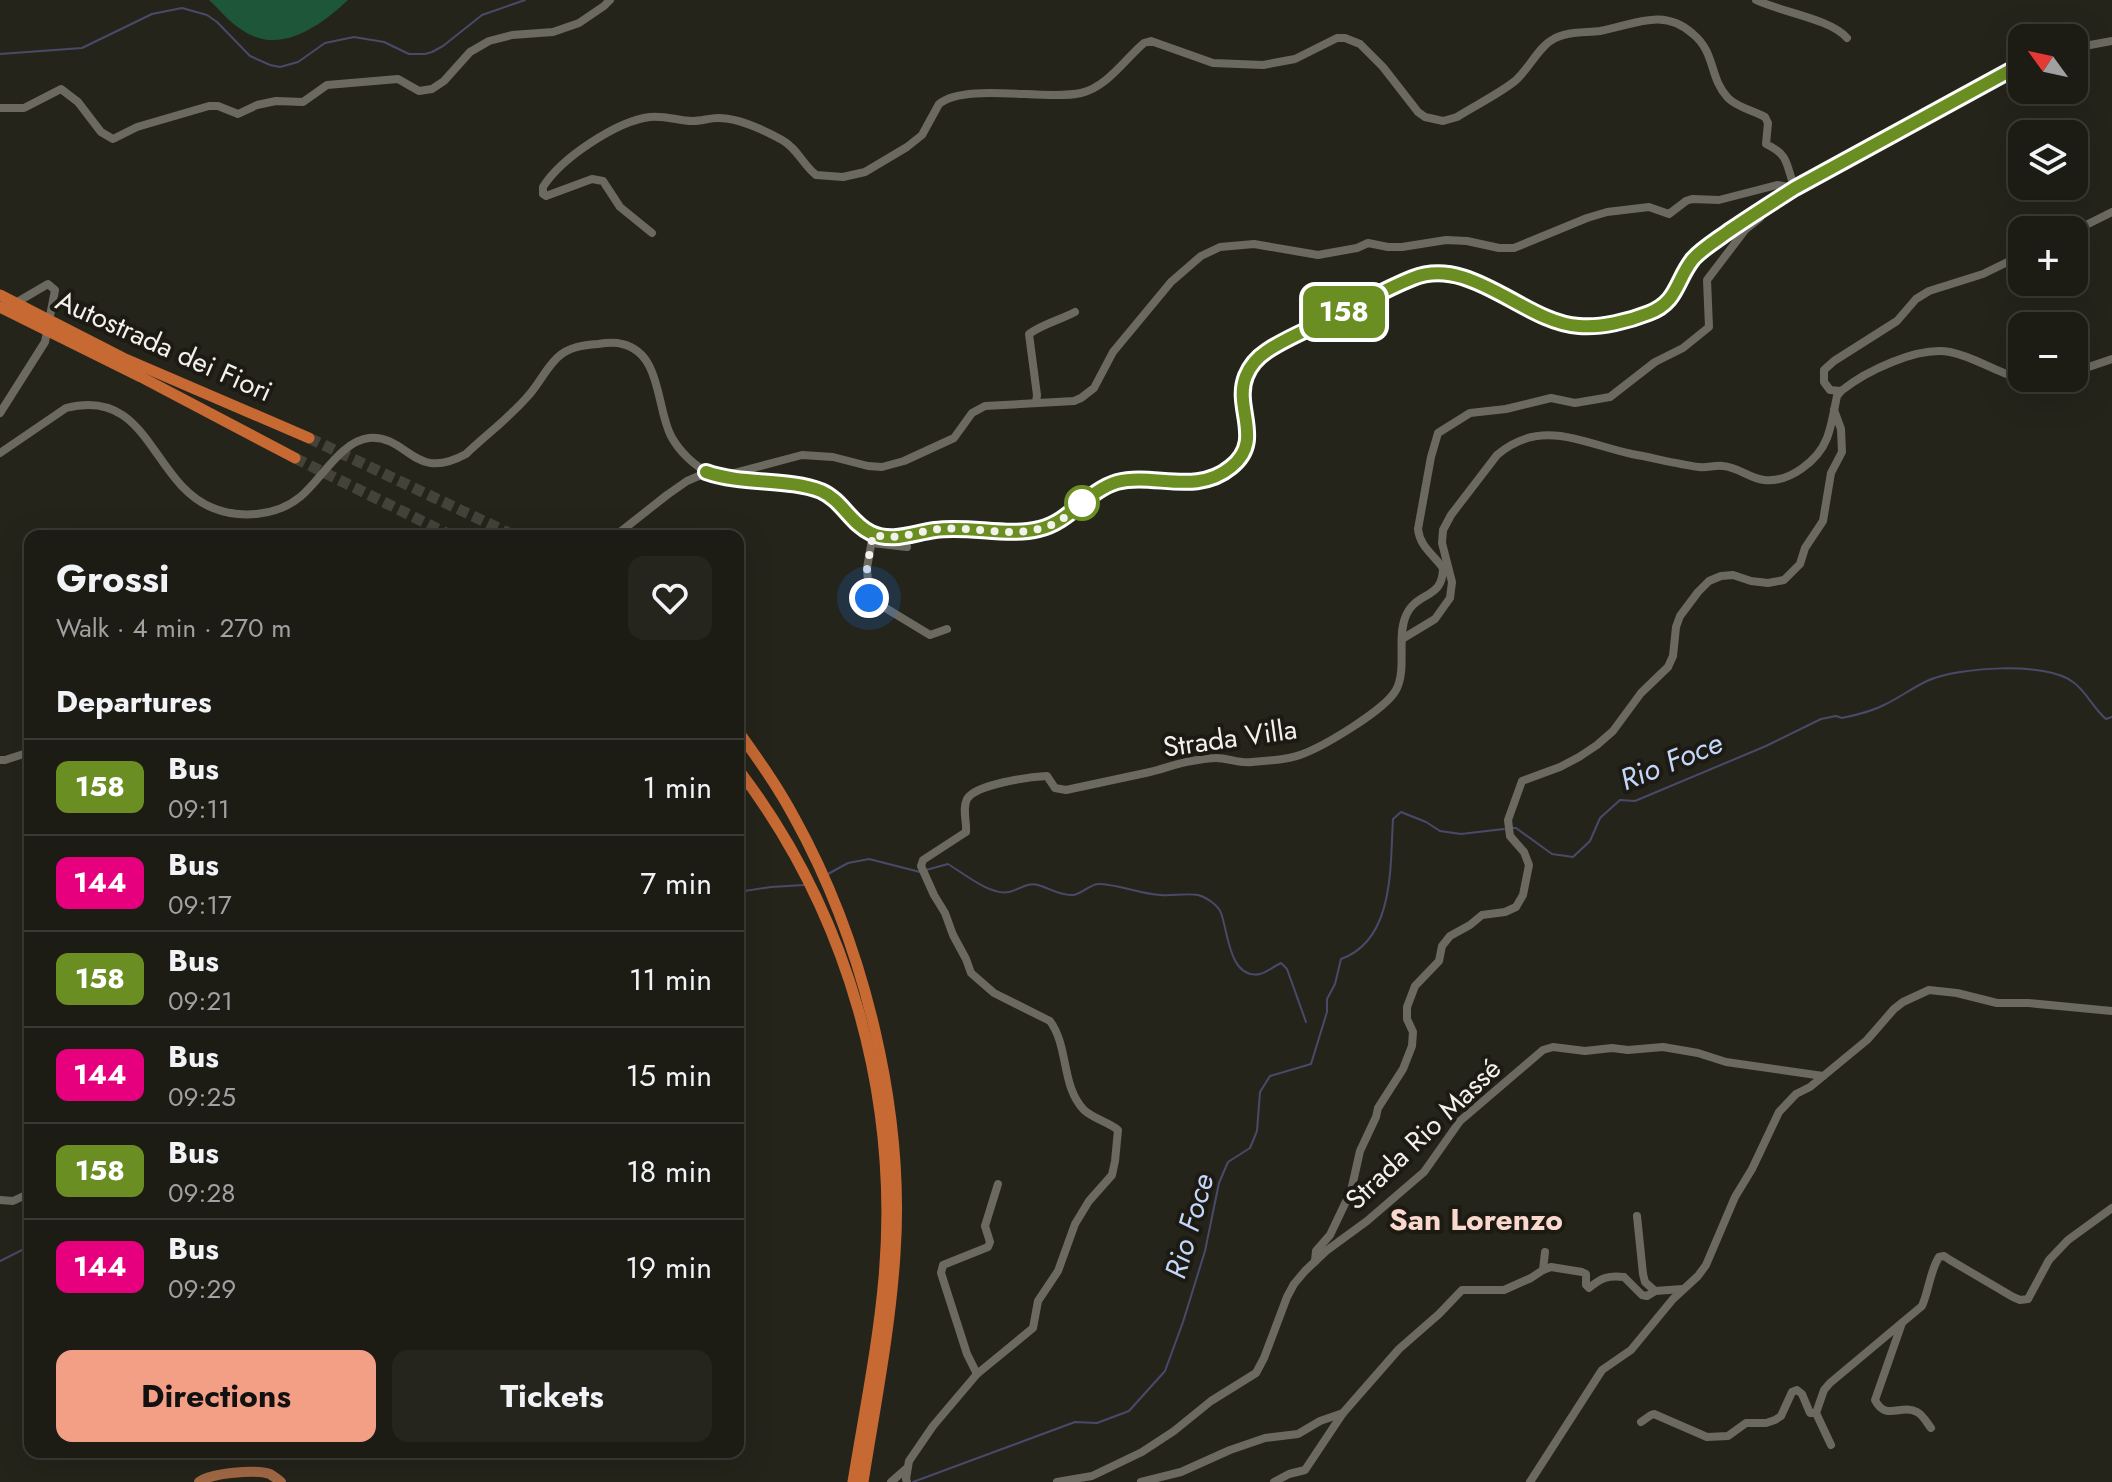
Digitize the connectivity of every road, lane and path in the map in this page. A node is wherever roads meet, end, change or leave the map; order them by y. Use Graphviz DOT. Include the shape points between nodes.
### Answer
graph roads {
  1 [pos="610,0"];
  2 [pos="1756,0"];
  3 [pos="1847,38"];
  4 [pos="2112,41"];
  5 [pos="2088,45"];
  6 [pos="2008,72"];
  7 [pos="0,108"];
  8 [pos="1795,188"];
  9 [pos="1761,209"];
  10 [pos="2112,212"];
  11 [pos="2088,224"];
  12 [pos="652,233"];
  13 [pos="2008,262"];
  14 [pos="0,295"];
  15 [pos="0,309"];
  16 [pos="1075,312"];
  17 [pos="71,338"];
  18 [pos="2112,359"];
  19 [pos="2088,367"];
  20 [pos="2008,375"];
  21 [pos="1841,391"];
  22 [pos="1036,403"];
  23 [pos="1834,410"];
  24 [pos="0,413"];
  25 [pos="309,438"];
  26 [pos="0,453"];
  27 [pos="295,458"];
  28 [pos="719,477"];
  29 [pos="622,530"];
  30 [pos="872,539"];
  31 [pos="907,547"];
  32 [pos="1446,570"];
  33 [pos="947,629"];
  34 [pos="1402,639"];
  35 [pos="744,740"];
  36 [pos="24,754"];
  37 [pos="2,761"];
  38 [pos="744,778"];
  39 [pos="2112,1011"];
  40 [pos="876,1059"];
  41 [pos="1823,1076"];
  42 [pos="998,1184"];
  43 [pos="24,1196"];
  44 [pos="0,1200"];
  45 [pos="2112,1208"];
  46 [pos="1637,1216"];
  47 [pos="1545,1252"];
  48 [pos="1315,1261"];
  49 [pos="1543,1270"];
  50 [pos="1684,1289"];
  51 [pos="1655,1291"];
  52 [pos="1902,1322"];
  53 [pos="876,1370"];
  54 [pos="977,1374"];
  55 [pos="1343,1413"];
  56 [pos="1816,1413"];
  57 [pos="1641,1422"];
  58 [pos="1931,1428"];
  59 [pos="1831,1445"];
  60 [pos="908,1468"];
  61 [pos="906,1480"];
  62 [pos="1060,1481"];
  63 [pos="199,1482"];
  64 [pos="281,1482"];
  65 [pos="853,1482"];
  66 [pos="863,1482"];
  67 [pos="891,1482"];
  68 [pos="1141,1482"];
  69 [pos="1274,1482"];
  70 [pos="1530,1482"];
  1 -- 7 [label="street" via="579,23 553,32 489,41 470,52 444,81 423,91 398,79 327,85 303,102 276,101 238,114 209,106 113,139 61,89 24,108"];
  2 -- 3 [label="street" via="1829,25"];
  4 -- 5 [label="street"];
  6 -- 8 [label="street"];
  8 -- 9 [label="street"];
  8 -- 12 [label="street" via="1785,158 1766,144 1767,120 1729,99 1703,43 1673,21 1647,19 1552,39 1515,80 1448,120 1418,112 1383,67 1353,40 1337,38 1295,59 1263,65 1213,63 1151,41 1084,93 992,93 943,100 922,135 855,175 816,175 789,144 730,119 661,116 604,134 543,187 546,196 592,179 603,181 620,207"];
  8 -- 22 [label="street" via="1777,185 1719,200 1692,199 1669,214 1649,207 1607,212 1514,248 1446,240 1402,247 1368,243 1318,255 1254,244 1220,247 1201,256 1164,290 1113,352 1094,388 1074,401"];
  9 -- 30 [label="street" via="1705,248 1665,305 1608,323 1577,326 1555,321 1490,288 1440,274 1413,278 1375,296 1256,360 1243,388 1246,447 1217,475 1185,483 1116,482 1042,529 937,529"];
  9 -- 32 [label="street" via="1760,218 1707,280 1709,327 1683,348 1610,397 1575,403 1551,398 1470,413 1438,433 1418,529 1422,545"];
  10 -- 11 [label="street"];
  13 -- 21 [label="street" via="1916,299 1897,321 1834,361 1824,370 1824,382 1830,390"];
  14 -- 17 [label="highway, Autostrada dei Fiori"];
  15 -- 17 [label="highway, Autostrada dei Fiori"];
  15 -- 24 [label="street" via="48,284 55,290 45,342"];
  16 -- 22 [label="street" via="1029,334"];
  17 -- 25 [label="highway, Autostrada dei Fiori"];
  17 -- 27 [label="highway, Autostrada dei Fiori"];
  18 -- 19 [label="street"];
  20 -- 21 [label="street" via="1950,352 1933,351 1889,363"];
  21 -- 23 [label="street"];
  22 -- 28 [label="street" via="985,406 972,413 954,438 882,467 802,455"];
  23 -- 32 [label="street" via="1827,440 1817,455 1799,471 1776,479 1629,453 1566,436 1547,434 1506,447 1443,530"];
  23 -- 48 [label="street" via="1842,452 1831,473 1823,521 1800,564 1784,580 1768,583 1733,575 1709,581 1680,616 1668,667 1613,731 1579,757 1522,781 1508,820 1510,836 1529,865 1523,895 1516,907 1482,915 1450,936 1439,961 1415,986 1407,1007 1412,1046 1378,1108 1351,1191"];
  26 -- 28 [label="street" via="66,408 109,408 137,426 185,491 212,508 249,515 268,512 300,497 359,441 382,439 430,464 454,461 529,396 557,358 584,345 621,343 634,349 652,370 671,437 683,453"];
  28 -- 29 [label="street" via="701,475 687,481"];
  28 -- 30 [label="street" via="822,492"];
  30 -- 31 [label="street"];
  30 -- 33 [label="street" via="869,598 930,635"];
  32 -- 34 [label="street, Strada Villa" via="1440,587 1406,614"];
  32 -- 34 [label="street" via="1452,582 1445,608"];
  34 -- 54 [label="street, Strada Villa" via="1396,691 1369,716 1309,751 1252,763 1190,761 1066,790 1055,788 1047,776 984,788 965,804 966,832 923,860 921,866 971,973 994,993 1050,1021 1057,1030 1071,1090 1084,1110 1118,1130 1112,1175 1075,1224 1058,1271 1038,1301 1033,1328"];
  35 -- 40 [label="highway" via="795,818 829,889 857,970"];
  36 -- 37 [label="street"];
  38 -- 40 [label="highway" via="781,830 820,903"];
  39 -- 41 [label="street" via="1997,1003 1929,990 1894,1009 1867,1040"];
  40 -- 53 [label="highway" via="893,1137 897,1210 891,1302"];
  41 -- 48 [label="street, Strada Rio Massé" via="1663,1047 1543,1050 1460,1121 1424,1172"];
  41 -- 50 [label="street" via="1779,1112 1706,1265"];
  42 -- 54 [label="street" via="985,1226 988,1247 943,1265 941,1273"];
  43 -- 44 [label="street"];
  45 -- 52 [label="street" via="2049,1260 2028,1299 2013,1297 1944,1256 1935,1263 1922,1306"];
  46 -- 51 [label="street" via="1643,1274"];
  47 -- 49 [label="street"];
  48 -- 62 [label="street, Strada Rio Massé" via="1294,1284 1256,1373 1142,1452 1092,1476"];
  49 -- 51 [label="street" via="1582,1272 1589,1288 1614,1276 1624,1277 1642,1295"];
  49 -- 55 [label="street" via="1504,1290 1462,1290 1399,1349"];
  50 -- 51 [label="street"];
  50 -- 70 [label="street" via="1631,1350 1602,1370"];
  52 -- 56 [label="street" via="1830,1383"];
  52 -- 58 [label="street" via="1875,1400 1884,1411 1916,1411"];
  53 -- 65 [label="highway"];
  53 -- 66 [label="highway"];
  54 -- 60 [label="street" via="933,1426"];
  55 -- 68 [label="street" via="1298,1434 1265,1438"];
  55 -- 69 [label="street" via="1305,1470"];
  56 -- 57 [label="street" via="1810,1413 1797,1390 1781,1416 1746,1423 1728,1436 1707,1437 1654,1414"];
  56 -- 59 [label="street"];
  60 -- 61 [label="street"];
  60 -- 67 [label="street"];
  63 -- 64 [label="main road" via="251,1473 269,1474"];
}
